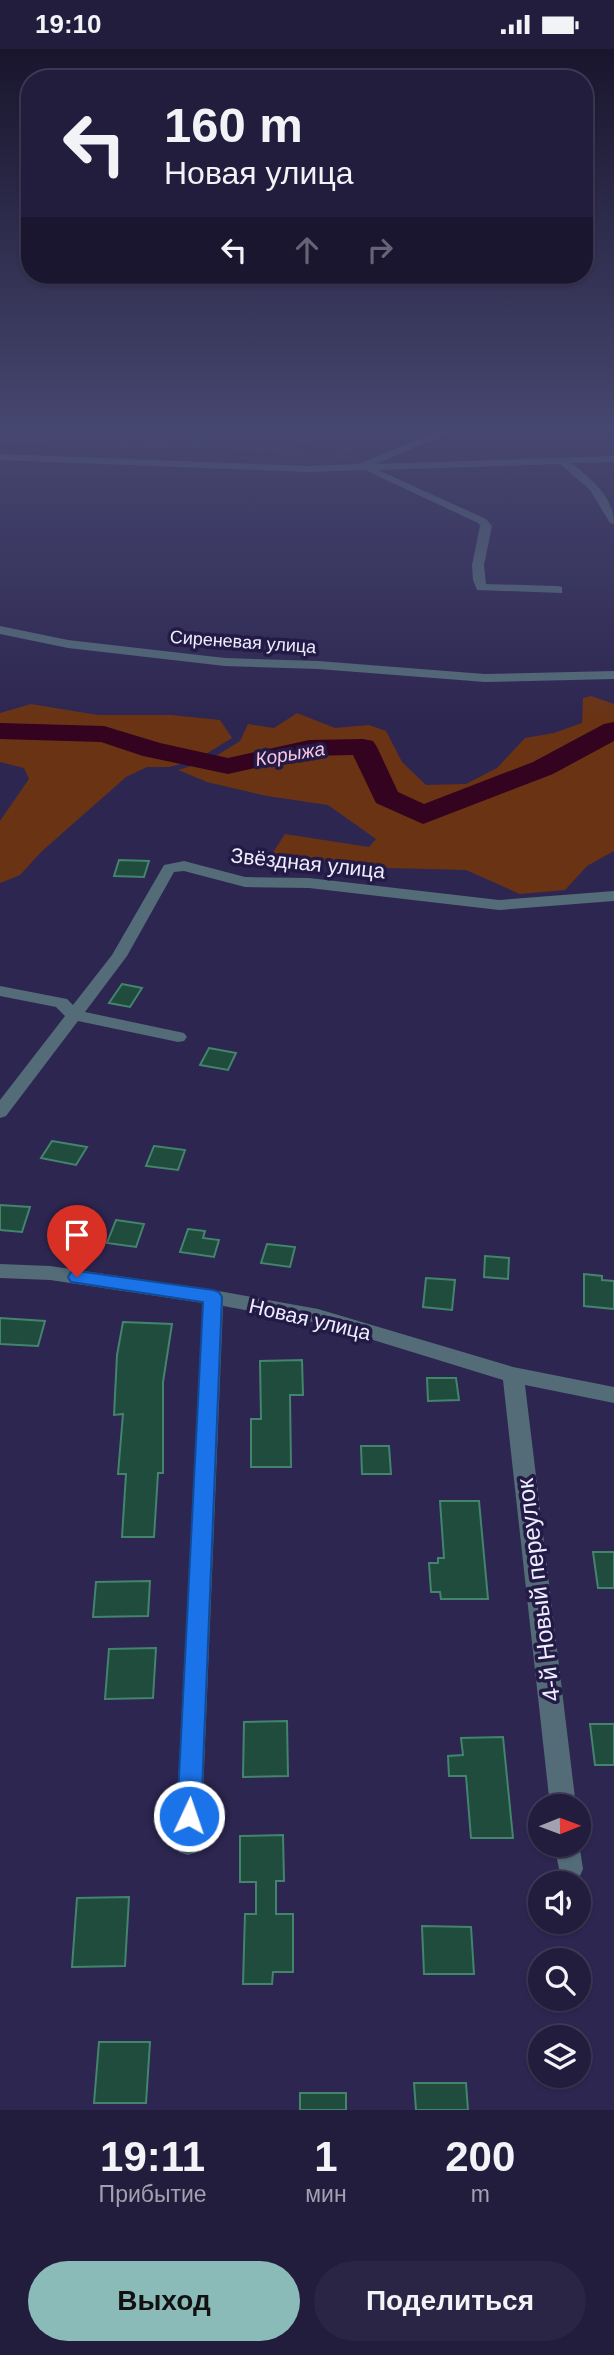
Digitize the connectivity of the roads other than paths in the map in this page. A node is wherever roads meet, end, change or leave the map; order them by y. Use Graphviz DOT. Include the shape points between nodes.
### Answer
graph roads {
  1 [pos="486,526"];
  2 [pos="558,590"];
  3 [pos="0,630"];
  4 [pos="614,675"];
  5 [pos="614,896"];
  6 [pos="0,991"];
  7 [pos="74,1015"];
  8 [pos="178,1037"];
  9 [pos="0,1112"];
  10 [pos="0,1271"];
  11 [pos="213,1297"];
  12 [pos="513,1375"];
  13 [pos="614,1395"];
  14 [pos="562,1794"];
  15 [pos="188,1843"];
  1 -- 2 [label="street" via="479,562 481,587"];
  3 -- 4 [label="street, Сиреневая улица" via="68,644 225,662 485,678"];
  5 -- 7 [label="street, Звёздная улица" via="499,905 309,883 245,882 184,866 169,868 119,956"];
  6 -- 7 [label="street" via="61,1003"];
  7 -- 8 [label="street"];
  7 -- 9 [label="street, Звёздная улица"];
  10 -- 11 [label="street, Новая улица" via="50,1273"];
  11 -- 12 [label="street, Новая улица" via="318,1316"];
  11 -- 15 [label="street"];
  12 -- 13 [label="street, Новая улица"];
  12 -- 14 [label="street, 4-й Новый переулок"];
}
